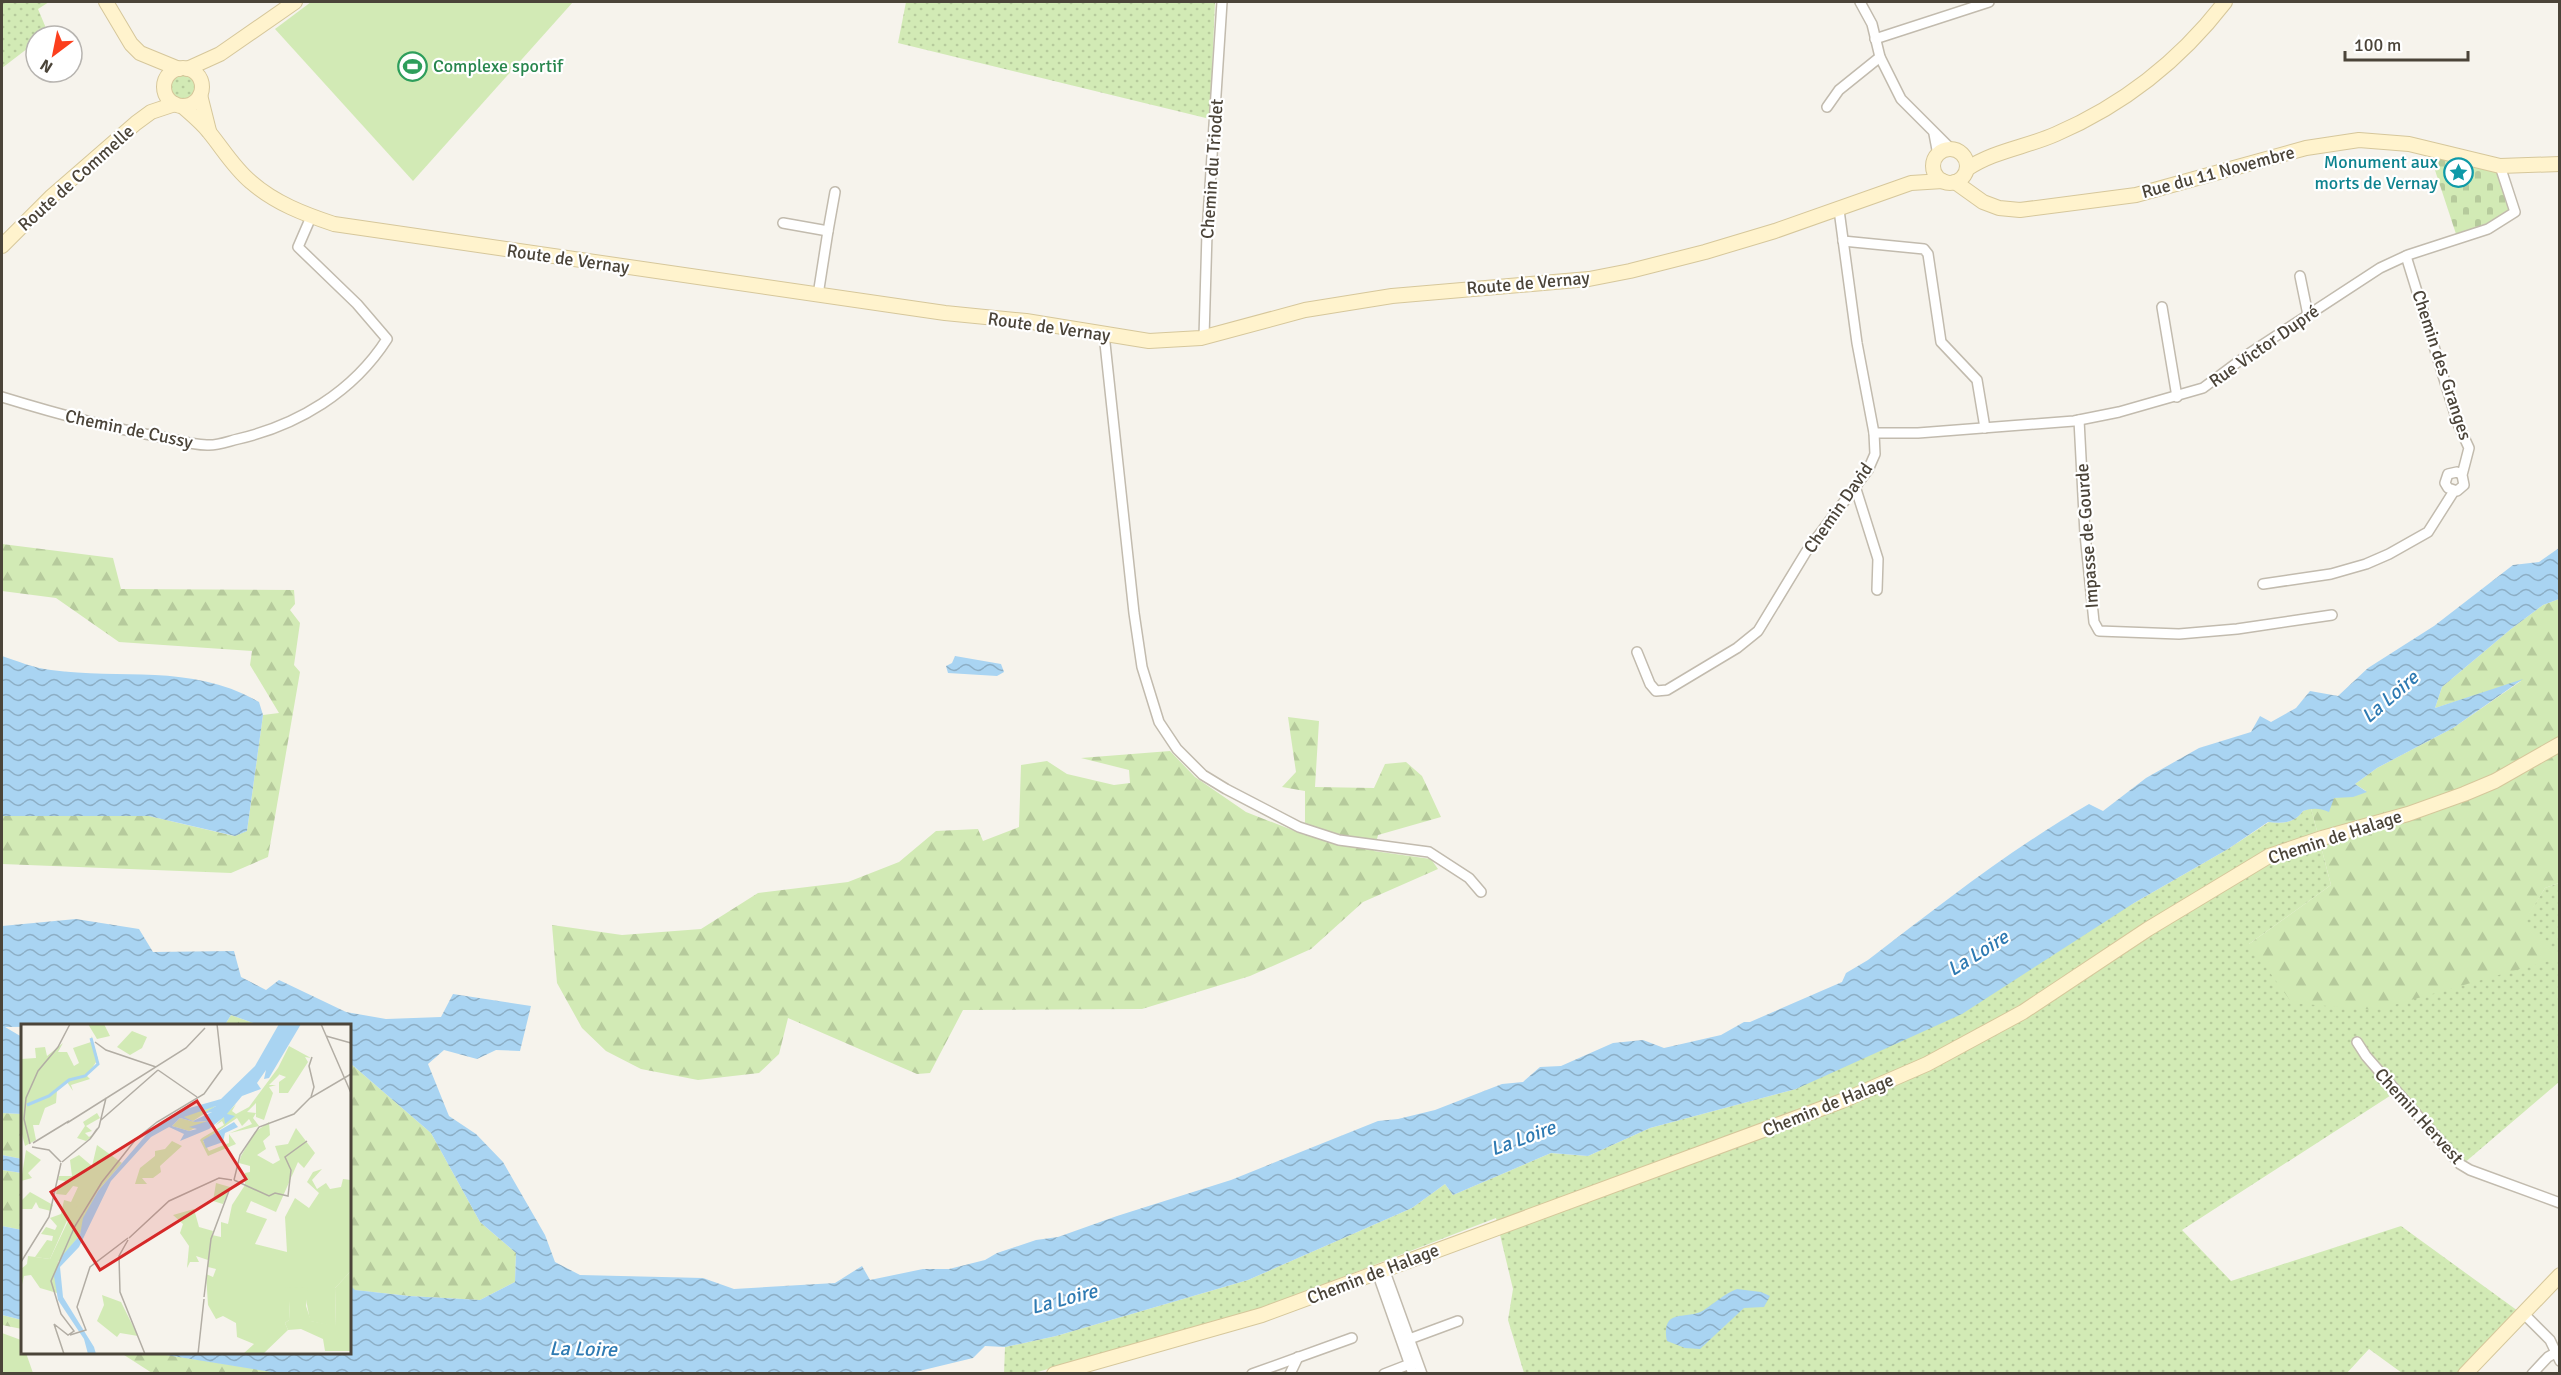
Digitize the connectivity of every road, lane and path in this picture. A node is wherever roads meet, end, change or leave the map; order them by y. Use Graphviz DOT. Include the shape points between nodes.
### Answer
graph roads {
  1 [pos="106,2"];
  2 [pos="287,2"];
  3 [pos="295,2"];
  4 [pos="1222,2"];
  5 [pos="1989,2"];
  6 [pos="2225,2"];
  7 [pos="1862,3"];
  8 [pos="273,15"];
  9 [pos="1875,39"];
  10 [pos="220,54"];
  11 [pos="1880,57"];
  12 [pos="151,59"];
  13 [pos="183,69"];
  14 [pos="165,84"];
  15 [pos="200,89"];
  16 [pos="179,105"];
  17 [pos="1827,107"];
  18 [pos="151,112"];
  19 [pos="209,131"];
  20 [pos="1934,134"];
  21 [pos="1955,151"];
  22 [pos="2002,153"];
  23 [pos="1936,157"];
  24 [pos="2559,164"];
  25 [pos="2500,166"];
  26 [pos="1957,176"];
  27 [pos="1911,183"];
  28 [pos="836,192"];
  29 [pos="1839,210"];
  30 [pos="311,217"];
  31 [pos="783,223"];
  32 [pos="828,231"];
  33 [pos="1843,241"];
  34 [pos="2,246"];
  35 [pos="2406,256"];
  36 [pos="2300,276"];
  37 [pos="818,295"];
  38 [pos="2162,308"];
  39 [pos="2308,315"];
  40 [pos="1104,334"];
  41 [pos="1204,337"];
  42 [pos="2,397"];
  43 [pos="2177,397"];
  44 [pos="2079,420"];
  45 [pos="1985,428"];
  46 [pos="1874,433"];
  47 [pos="2462,475"];
  48 [pos="1855,486"];
  49 [pos="2454,491"];
  50 [pos="2264,584"];
  51 [pos="1877,590"];
  52 [pos="2332,615"];
  53 [pos="1637,652"];
  54 [pos="2559,744"];
  55 [pos="1481,892"];
  56 [pos="2357,1042"];
  57 [pos="2559,1203"];
  58 [pos="1381,1271"];
  59 [pos="2559,1275"];
  60 [pos="2523,1314"];
  61 [pos="1458,1322"];
  62 [pos="1352,1338"];
  63 [pos="1406,1340"];
  64 [pos="1298,1357"];
  65 [pos="2558,1357"];
  66 [pos="1414,1366"];
  67 [pos="1054,1374"];
  68 [pos="1252,1374"];
  69 [pos="1290,1374"];
  70 [pos="1383,1374"];
  71 [pos="1422,1374"];
  72 [pos="2465,1374"];
  73 [pos="2532,1374"];
  1 -- 12 [label="street" via="131,44"];
  2 -- 8 [label="street"];
  3 -- 8 [label="street"];
  4 -- 41 [label="street, Chemin du Triodet"];
  5 -- 9 [label="street"];
  6 -- 22 [label="street" via="2178,54 2139,87 2098,114"];
  7 -- 9 [label="street"];
  8 -- 10 [label="street"];
  9 -- 11 [label="street"];
  10 -- 13 [label="street"];
  10 -- 15 [label="street" via="208,68"];
  11 -- 17 [label="street" via="1839,90"];
  11 -- 20 [label="street" via="1901,99"];
  12 -- 13 [label="street"];
  12 -- 14 [label="street"];
  13 -- 14 [label="street"];
  13 -- 15 [label="street" via="197,76"];
  14 -- 16 [label="street" via="167,98"];
  14 -- 18 [label="street, Route de Commelle"];
  15 -- 16 [label="street" via="193,103"];
  15 -- 19 [label="street, Route de Vernay"];
  16 -- 18 [label="street, Route de Commelle"];
  16 -- 19 [label="street, Route de Vernay"];
  18 -- 34 [label="street, Route de Commelle" via="52,196"];
  19 -- 30 [label="street, Route de Vernay" via="250,182 270,197"];
  20 -- 21 [label="street"];
  20 -- 23 [label="street"];
  21 -- 22 [label="street"];
  21 -- 23 [label="street" via="1945,150"];
  21 -- 26 [label="street" via="1965,159"];
  22 -- 26 [label="street"];
  23 -- 26 [label="street" via="1935,174"];
  23 -- 27 [label="street, Route de Vernay"];
  24 -- 25 [label="street, Rue du 11 Novembre"];
  25 -- 26 [label="street, Rue du 11 Novembre" via="2409,144 2359,140 2306,148 2136,195 2020,210 1983,202"];
  25 -- 35 [label="street, Rue Victor Dupré" via="2516,212 2488,229"];
  26 -- 27 [label="street, Route de Vernay"];
  27 -- 29 [label="street, Route de Vernay"];
  28 -- 32 [label="street"];
  29 -- 33 [label="street, Chemin David"];
  29 -- 41 [label="street, Route de Vernay" via="1706,252 1630,271 1589,279 1392,296 1305,310"];
  30 -- 37 [label="street, Route de Vernay" via="363,230"];
  30 -- 42 [label="street, Chemin de Cussy" via="298,247 387,339 342,392 293,421 208,446 60,415"];
  31 -- 32 [label="street"];
  32 -- 37 [label="street"];
  33 -- 45 [label="street" via="1923,249 1928,255 1941,342 1977,380"];
  33 -- 46 [label="street, Chemin David"];
  35 -- 39 [label="street, Rue Victor Dupré" via="2380,268"];
  35 -- 47 [label="street, Chemin des Granges" via="2458,424 2468,443"];
  36 -- 39 [label="street"];
  37 -- 40 [label="street, Route de Vernay"];
  38 -- 43 [label="street"];
  39 -- 43 [label="street, Rue Victor Dupré" via="2203,388"];
  40 -- 41 [label="street, Route de Vernay" via="1149,341"];
  40 -- 55 [label="street" via="1142,667 1159,722 1203,775 1226,789 1299,827 1339,840 1429,852 1469,878"];
  43 -- 44 [label="street, Rue Victor Dupré"];
  44 -- 45 [label="street, Rue Victor Dupré"];
  44 -- 52 [label="street, Impasse de Gourde" via="2085,534 2098,631 2179,634"];
  45 -- 46 [label="street, Rue Victor Dupré"];
  46 -- 48 [label="street, Chemin David" via="1875,454"];
  47 -- 49 [label="street" via="2462,487"];
  47 -- 49 [label="street" via="2454,472 2446,477 2446,486"];
  48 -- 51 [label="street" via="1878,559"];
  48 -- 53 [label="street, Chemin David" via="1806,552 1758,631 1737,648 1668,690 1656,691"];
  49 -- 50 [label="street" via="2428,532 2389,554 2331,574"];
  54 -- 58 [label="street, Chemin de Halage" via="2495,782 2464,794 2269,856 2148,929 2023,1012 1927,1064 1806,1116"];
  56 -- 57 [label="street, Chemin Hervest" via="2460,1164"];
  58 -- 63 [label="street"];
  58 -- 67 [label="street, Chemin de Halage" via="1232,1325"];
  59 -- 60 [label="street"];
  60 -- 65 [label="street" via="2550,1340"];
  60 -- 72 [label="street"];
  61 -- 63 [label="street"];
  62 -- 64 [label="street"];
  63 -- 66 [label="street"];
  64 -- 68 [label="street"];
  64 -- 69 [label="street"];
  65 -- 73 [label="street" via="2548,1357"];
  66 -- 70 [label="street"];
  66 -- 71 [label="street"];
}
